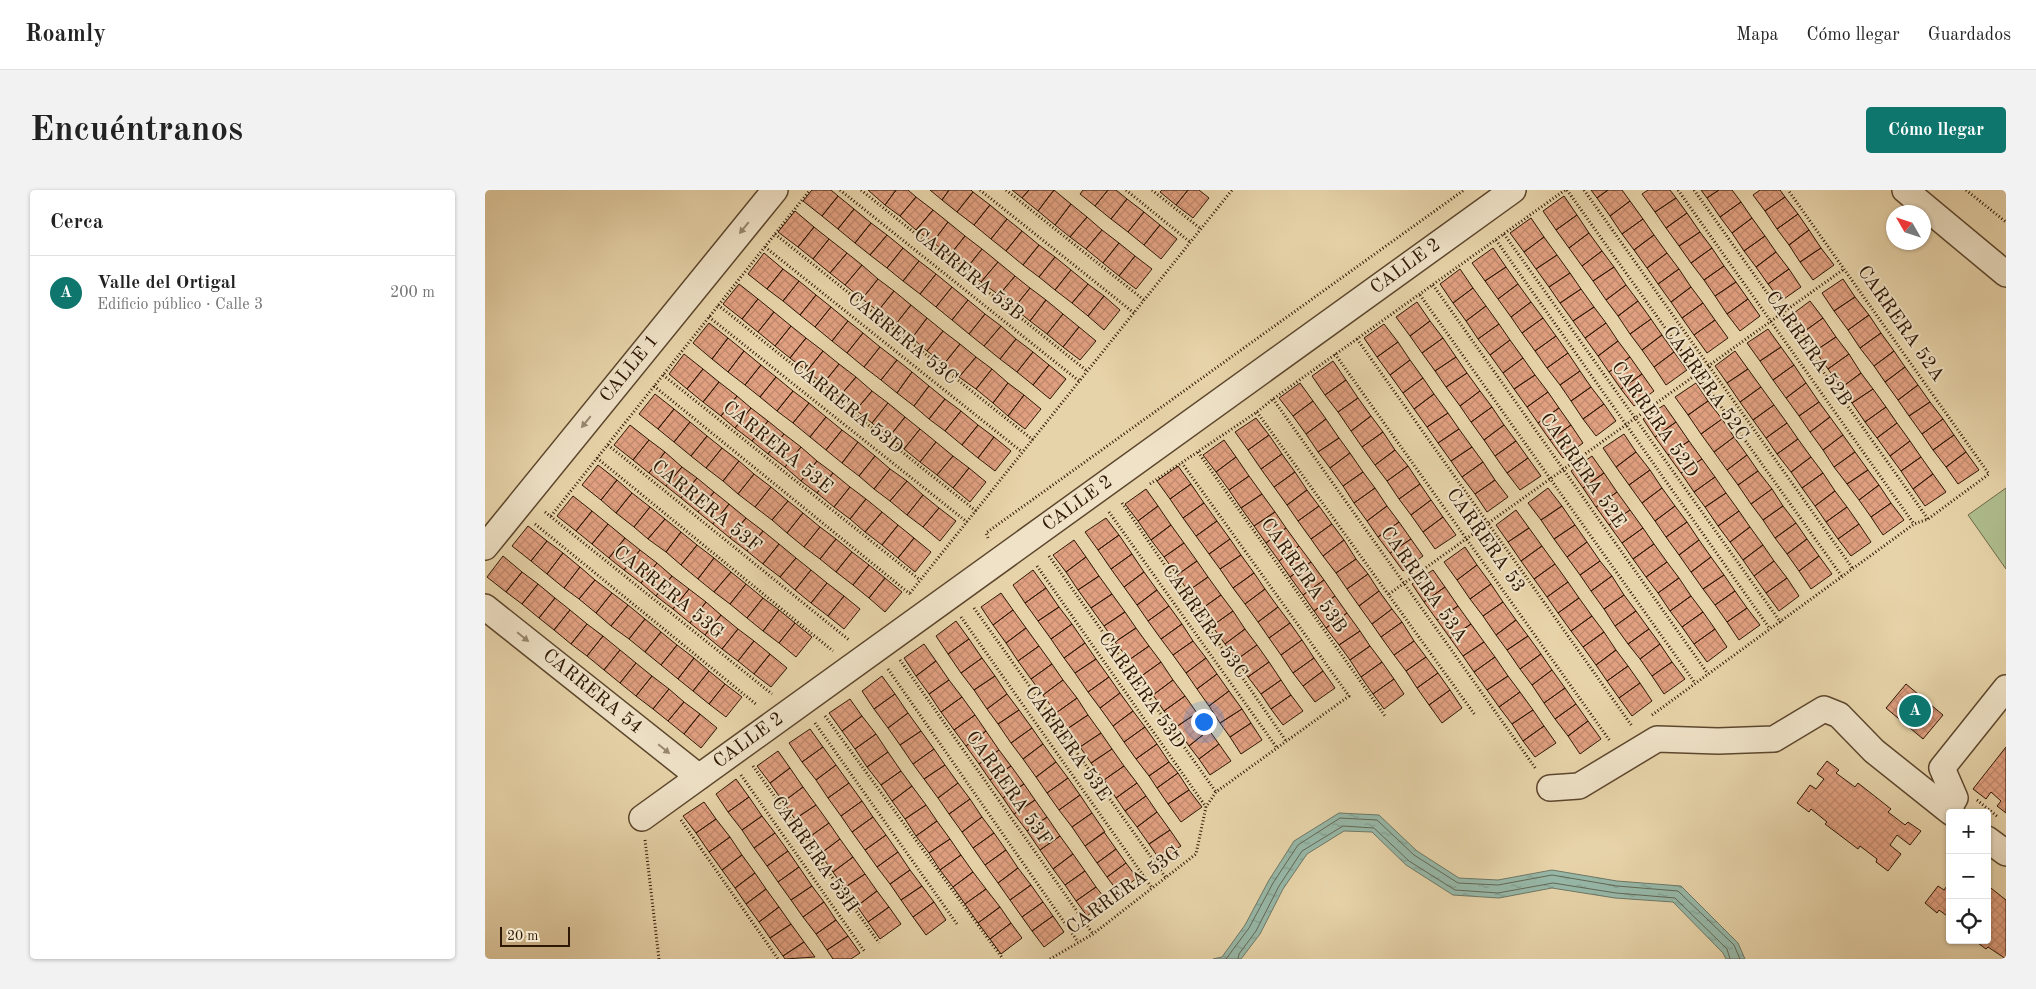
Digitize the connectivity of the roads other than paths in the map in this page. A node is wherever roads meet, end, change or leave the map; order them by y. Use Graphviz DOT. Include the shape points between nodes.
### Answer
graph roads {
  1 [pos="775,190"];
  2 [pos="1513,190"];
  3 [pos="1905,190"];
  4 [pos="2006,274"];
  5 [pos="485,547"];
  6 [pos="485,607"];
  7 [pos="2006,688"];
  8 [pos="699,777"];
  9 [pos="1549,788"];
  10 [pos="1956,804"];
  11 [pos="642,818"];
  12 [pos="1991,842"];
  13 [pos="2006,854"];
  1 -- 5 [label="street, CALLE 1, one-way"];
  2 -- 8 [label="street, CALLE 2"];
  3 -- 4 [label="street"];
  6 -- 8 [label="street, CARRERA 54, one-way"];
  7 -- 10 [label="street" via="1942,768"];
  8 -- 11 [label="street, CALLE 2"];
  9 -- 10 [label="street" via="1579,786 1657,740 1774,739 1824,708 1839,715 1874,751"];
  12 -- 13 [label="street"];
}
